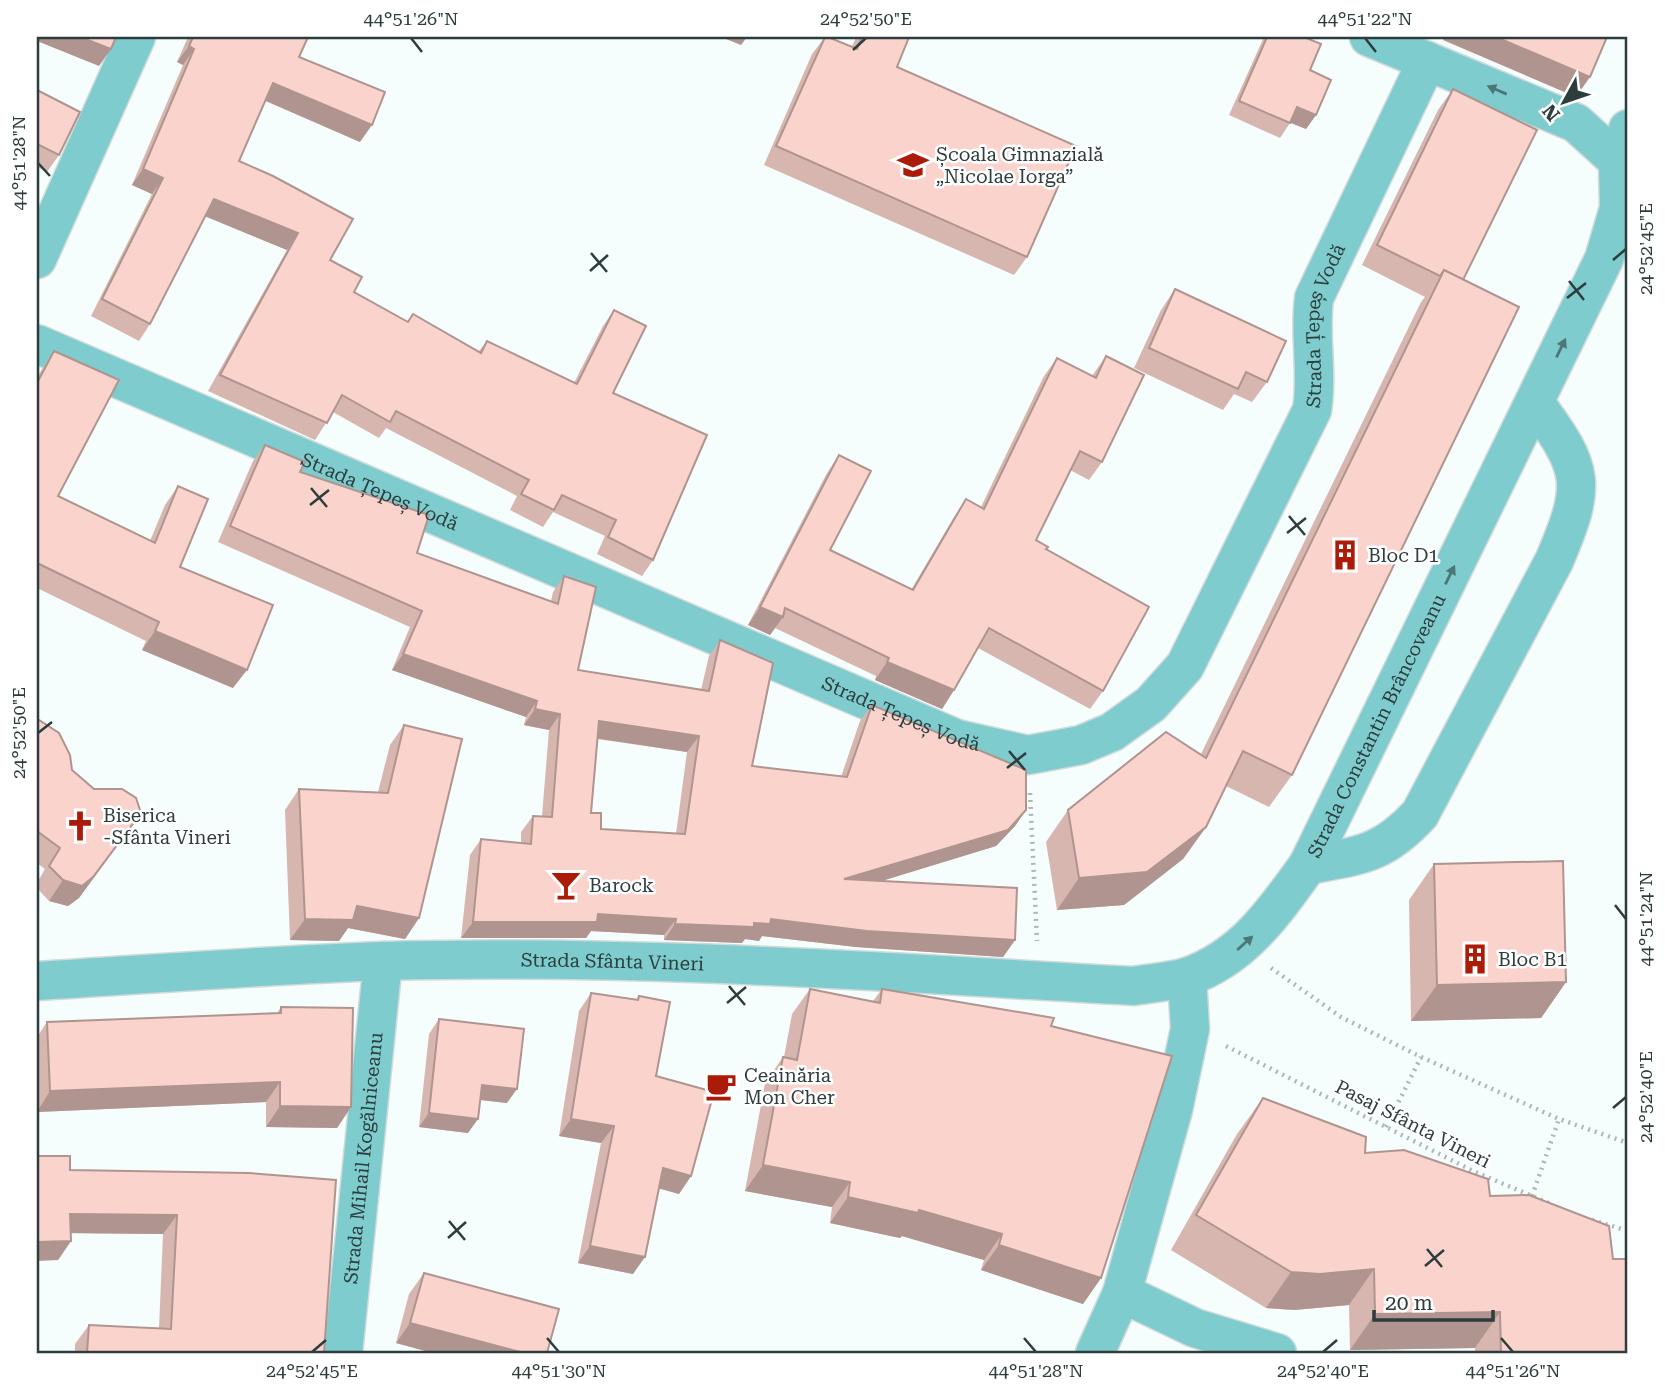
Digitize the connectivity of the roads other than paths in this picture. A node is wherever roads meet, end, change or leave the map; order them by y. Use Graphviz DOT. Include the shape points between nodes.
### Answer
graph roads {
  1 [pos="136,37"];
  2 [pos="1368,37"];
  3 [pos="1427,61"];
  4 [pos="1623,145"];
  5 [pos="37,259"];
  6 [pos="37,344"];
  7 [pos="1535,403"];
  8 [pos="1308,865"];
  9 [pos="383,961"];
  10 [pos="1186,977"];
  11 [pos="37,981"];
  12 [pos="1122,1293"];
  13 [pos="343,1353"];
  14 [pos="1095,1353"];
  15 [pos="1276,1353"];
  1 -- 5 [label="street"];
  2 -- 3 [label="street"];
  4 -- 3 [label="street, one-way"];
  3 -- 6 [label="street, Strada Țepeș Vodă" via="1314,298 1312,410 1185,666 1151,704 1112,732 1081,745 1028,755 957,738"];
  7 -- 4 [label="street, Strada Constantin Brâncoveanu, one-way" via="1604,259 1619,208"];
  8 -- 7 [label="street, Strada Constantin Brâncoveanu, one-way"];
  7 -- 8 [label="street" via="1565,444 1578,482 1572,519 1554,562 1420,814 1398,838 1373,851"];
  10 -- 8 [label="street, Strada Constantin Brâncoveanu, one-way" via="1241,948 1272,916"];
  9 -- 10 [label="street, Strada Sfânta Vineri" via="774,965 1133,986"];
  9 -- 11 [label="street, Strada Sfânta Vineri"];
  9 -- 13 [label="street, Strada Mihail Kogălniceanu"];
  10 -- 12 [label="street" via="1190,1029 1173,1110"];
  12 -- 14 [label="street"];
  12 -- 15 [label="street" via="1195,1328"];
}
